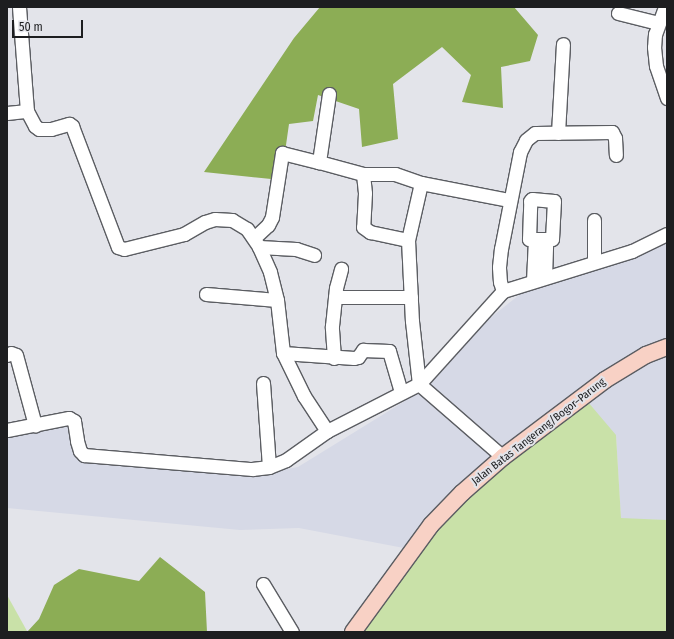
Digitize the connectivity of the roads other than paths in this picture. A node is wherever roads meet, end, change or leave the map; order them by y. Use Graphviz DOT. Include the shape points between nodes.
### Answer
graph roads {
  1 [pos="19,7"];
  2 [pos="665,7"];
  3 [pos="618,13"];
  4 [pos="658,23"];
  5 [pos="563,44"];
  6 [pos="661,66"];
  7 [pos="330,94"];
  8 [pos="667,98"];
  9 [pos="27,111"];
  10 [pos="7,113"];
  11 [pos="558,133"];
  12 [pos="616,155"];
  13 [pos="319,162"];
  14 [pos="363,174"];
  15 [pos="421,183"];
  16 [pos="509,200"];
  17 [pos="594,220"];
  18 [pos="667,234"];
  19 [pos="541,239"];
  20 [pos="408,240"];
  21 [pos="257,242"];
  22 [pos="314,254"];
  23 [pos="594,262"];
  24 [pos="341,270"];
  25 [pos="539,279"];
  26 [pos="503,291"];
  27 [pos="206,294"];
  28 [pos="335,297"];
  29 [pos="411,297"];
  30 [pos="277,300"];
  31 [pos="667,347"];
  32 [pos="282,353"];
  33 [pos="7,355"];
  34 [pos="334,358"];
  35 [pos="263,383"];
  36 [pos="419,384"];
  37 [pos="401,392"];
  38 [pos="35,425"];
  39 [pos="7,430"];
  40 [pos="327,431"];
  41 [pos="503,457"];
  42 [pos="269,467"];
  43 [pos="263,584"];
  44 [pos="292,632"];
  45 [pos="353,632"];
  1 -- 9 [label="street"];
  2 -- 4 [label="street"];
  3 -- 4 [label="street"];
  4 -- 6 [label="street" via="655,34"];
  5 -- 11 [label="street"];
  6 -- 8 [label="street"];
  7 -- 13 [label="street"];
  9 -- 10 [label="street"];
  9 -- 21 [label="street" via="39,129 69,124 72,126 121,249 184,234 210,220 221,219 242,224"];
  11 -- 12 [label="street" via="613,133"];
  11 -- 16 [label="street" via="535,133 524,143"];
  13 -- 14 [label="street"];
  13 -- 21 [label="street" via="282,153 272,217"];
  14 -- 15 [label="street" via="395,174"];
  14 -- 20 [label="street" via="363,228 370,232"];
  15 -- 16 [label="street"];
  15 -- 20 [label="street"];
  16 -- 26 [label="street" via="499,268"];
  17 -- 23 [label="street"];
  18 -- 23 [label="street" via="632,251"];
  19 -- 25 [label="street"];
  20 -- 29 [label="street"];
  21 -- 22 [label="street"];
  21 -- 30 [label="street" via="270,272"];
  23 -- 25 [label="street"];
  24 -- 28 [label="street"];
  25 -- 26 [label="street"];
  26 -- 36 [label="street"];
  27 -- 30 [label="street"];
  28 -- 29 [label="street"];
  28 -- 34 [label="street" via="332,326"];
  29 -- 36 [label="street" via="414,352"];
  30 -- 32 [label="street"];
  31 -- 41 [label="main road, Jalan Batas Tangerang/Bogor–Parung" via="646,355 605,380"];
  32 -- 34 [label="street"];
  32 -- 40 [label="street" via="304,396"];
  33 -- 38 [label="street" via="16,355"];
  34 -- 37 [label="street" via="356,358 363,350 389,351"];
  35 -- 42 [label="street"];
  36 -- 37 [label="street"];
  36 -- 41 [label="street"];
  37 -- 40 [label="street"];
  38 -- 39 [label="street"];
  38 -- 42 [label="street" via="72,419 80,452 88,456 252,469"];
  40 -- 42 [label="street" via="286,460"];
  41 -- 45 [label="main road, Jalan Batas Tangerang/Bogor–Parung" via="431,525"];
  43 -- 44 [label="street"];
}
